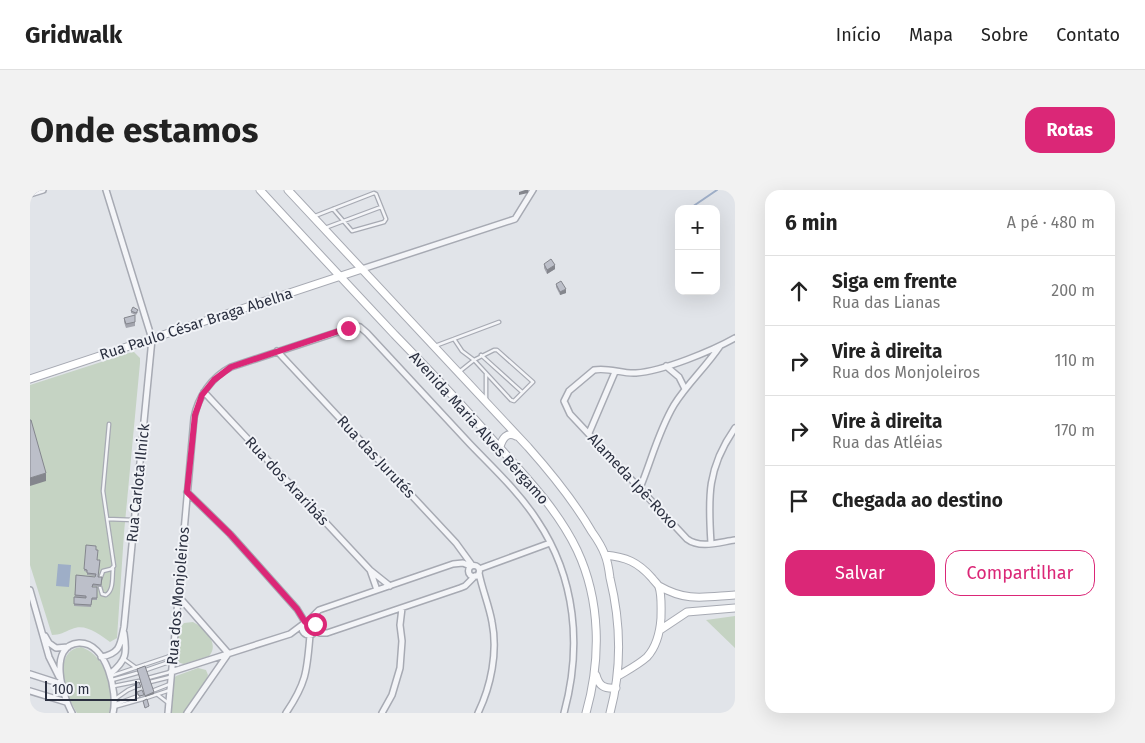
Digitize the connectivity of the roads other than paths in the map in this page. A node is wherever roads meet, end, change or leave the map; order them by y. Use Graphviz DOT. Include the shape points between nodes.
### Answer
graph roads {
  1 [pos="43,190"];
  2 [pos="106,190"];
  3 [pos="260,190"];
  4 [pos="288,190"];
  5 [pos="533,190"];
  6 [pos="30,194"];
  7 [pos="381,207"];
  8 [pos="333,209"];
  9 [pos="313,217"];
  10 [pos="343,221"];
  11 [pos="324,228"];
  12 [pos="362,269"];
  13 [pos="341,276"];
  14 [pos="499,322"];
  15 [pos="735,338"];
  16 [pos="152,339"];
  17 [pos="454,339"];
  18 [pos="434,346"];
  19 [pos="720,346"];
  20 [pos="277,351"];
  21 [pos="482,355"];
  22 [pos="474,360"];
  23 [pos="666,366"];
  24 [pos="615,372"];
  25 [pos="458,373"];
  26 [pos="486,374"];
  27 [pos="30,379"];
  28 [pos="685,389"];
  29 [pos="204,392"];
  30 [pos="522,392"];
  31 [pos="486,403"];
  32 [pos="109,424"];
  33 [pos="735,428"];
  34 [pos="589,433"];
  35 [pos="519,438"];
  36 [pos="500,447"];
  37 [pos="640,488"];
  38 [pos="187,492"];
  39 [pos="107,518"];
  40 [pos="134,520"];
  41 [pos="735,540"];
  42 [pos="550,542"];
  43 [pos="711,543"];
  44 [pos="605,555"];
  45 [pos="471,566"];
  46 [pos="113,568"];
  47 [pos="370,570"];
  48 [pos="478,573"];
  49 [pos="100,579"];
  50 [pos="390,586"];
  51 [pos="659,586"];
  52 [pos="100,587"];
  53 [pos="30,590"];
  54 [pos="377,590"];
  55 [pos="735,596"];
  56 [pos="179,597"];
  57 [pos="402,608"];
  58 [pos="735,608"];
  59 [pos="391,612"];
  60 [pos="312,621"];
  61 [pos="304,624"];
  62 [pos="400,625"];
  63 [pos="124,628"];
  64 [pos="660,630"];
  65 [pos="315,631"];
  66 [pos="43,632"];
  67 [pos="290,634"];
  68 [pos="308,634"];
  69 [pos="69,647"];
  70 [pos="228,653"];
  71 [pos="101,658"];
  72 [pos="172,658"];
  73 [pos="124,659"];
  74 [pos="137,667"];
  75 [pos="146,670"];
  76 [pos="595,672"];
  77 [pos="138,673"];
  78 [pos="30,674"];
  79 [pos="171,674"];
  80 [pos="618,676"];
  81 [pos="148,678"];
  82 [pos="111,679"];
  83 [pos="60,681"];
  84 [pos="139,681"];
  85 [pos="150,682"];
  86 [pos="135,687"];
  87 [pos="170,687"];
  88 [pos="616,688"];
  89 [pos="30,691"];
  90 [pos="152,691"];
  91 [pos="138,696"];
  92 [pos="154,696"];
  93 [pos="168,703"];
  94 [pos="114,706"];
  95 [pos="69,709"];
  96 [pos="168,713"];
  97 [pos="187,713"];
  98 [pos="286,713"];
  99 [pos="382,713"];
  100 [pos="478,713"];
  101 [pos="564,713"];
  102 [pos="586,713"];
  103 [pos="610,713"];
  1 -- 6 [label="street"];
  2 -- 16 [label="street"];
  3 -- 13 [label="street, Avenida Maria Alves Bérgamo"];
  4 -- 9 [label="street, Avenida Maria Alves Bérgamo"];
  5 -- 12 [label="street" via="514,219"];
  7 -- 8 [label="lane" via="374,193"];
  7 -- 10 [label="lane"];
  7 -- 10 [label="lane" via="386,219 384,222 353,232"];
  8 -- 9 [label="lane"];
  8 -- 10 [label="lane"];
  9 -- 11 [label="street, Avenida Maria Alves Bérgamo"];
  10 -- 11 [label="lane"];
  11 -- 12 [label="street, Avenida Maria Alves Bérgamo"];
  12 -- 13 [label="street, Rua Paulo César Braga Abelha"];
  12 -- 18 [label="street, Avenida Maria Alves Bérgamo"];
  13 -- 16 [label="street, Rua Paulo César Braga Abelha"];
  13 -- 36 [label="street, Avenida Maria Alves Bérgamo"];
  14 -- 17 [label="lane"];
  15 -- 19 [label="street"];
  16 -- 27 [label="street, Rua Paulo César Braga Abelha"];
  16 -- 40 [label="street, Rua Carlota Ilnick"];
  17 -- 18 [label="lane"];
  17 -- 22 [label="lane"];
  18 -- 25 [label="street, Avenida Maria Alves Bérgamo"];
  19 -- 23 [label="street"];
  19 -- 28 [label="street"];
  20 -- 29 [label="street" via="228,369"];
  20 -- 42 [label="street" via="358,326 523,501"];
  20 -- 45 [label="street, Rua das Jurutés" via="456,543"];
  21 -- 22 [label="lane"];
  21 -- 30 [label="lane"];
  21 -- 30 [label="lane" via="497,350 532,380"];
  22 -- 25 [label="lane"];
  22 -- 26 [label="lane"];
  23 -- 24 [label="street" via="642,372"];
  23 -- 28 [label="street" via="679,377"];
  24 -- 34 [label="street"];
  24 -- 34 [label="street, Alameda Ipê-Roxo" via="590,371 569,391 564,401 568,411"];
  25 -- 31 [label="street, Avenida Maria Alves Bérgamo"];
  26 -- 30 [label="lane" via="511,400 514,401"];
  26 -- 31 [label="lane"];
  28 -- 37 [label="street" via="658,436"];
  29 -- 38 [label="street, Rua dos Monjoleiros" via="195,415"];
  29 -- 47 [label="street, Rua dos Araribás"];
  31 -- 35 [label="street, Avenida Maria Alves Bérgamo"];
  32 -- 39 [label="lane" via="103,491"];
  33 -- 43 [label="street" via="721,450 711,482"];
  34 -- 37 [label="street, Alameda Ipê-Roxo"];
  35 -- 36 [label="street" via="507,435"];
  35 -- 44 [label="street, Avenida Maria Alves Bérgamo" via="578,508"];
  36 -- 76 [label="street, Avenida Maria Alves Bérgamo" via="550,507 577,551 594,607"];
  37 -- 43 [label="street, Alameda Ipê-Roxo" via="686,539 695,544"];
  38 -- 56 [label="street, Rua dos Monjoleiros"];
  38 -- 61 [label="street" via="230,534 297,609"];
  39 -- 40 [label="lane"];
  39 -- 46 [label="lane"];
  40 -- 63 [label="street, Rua Carlota Ilnick"];
  41 -- 43 [label="street, Alameda Ipê-Roxo"];
  42 -- 48 [label="street"];
  42 -- 101 [label="street" via="565,582 574,628 573,670"];
  44 -- 51 [label="street" via="623,557 637,564"];
  44 -- 80 [label="street, Avenida Maria Alves Bérgamo" via="618,616"];
  45 -- 48 [label="street" via="477,566"];
  45 -- 48 [label="street" via="468,573"];
  45 -- 50 [label="street" via="455,563"];
  46 -- 49 [label="lane" via="103,571"];
  46 -- 52 [label="lane" via="109,594 102,594"];
  47 -- 50 [label="street, Rua dos Araribás"];
  47 -- 54 [label="street, Rua dos Araribás"];
  48 -- 57 [label="street" via="465,586"];
  48 -- 100 [label="street" via="490,611 493,636 492,671"];
  50 -- 54 [label="street"];
  51 -- 55 [label="street" via="686,598"];
  51 -- 64 [label="street"];
  53 -- 66 [label="street"];
  54 -- 60 [label="street" via="319,610"];
  56 -- 70 [label="street"];
  56 -- 72 [label="street, Rua dos Monjoleiros"];
  57 -- 59 [label="street"];
  57 -- 62 [label="street"];
  58 -- 64 [label="street" via="687,612"];
  59 -- 62 [label="street"];
  59 -- 65 [label="street" via="327,633"];
  60 -- 61 [label="street"];
  60 -- 65 [label="street"];
  61 -- 67 [label="street"];
  61 -- 68 [label="street" via="302,630"];
  62 -- 99 [label="street" via="400,668 396,687"];
  63 -- 71 [label="street, Rua Carlota Ilnick" via="118,650"];
  63 -- 73 [label="street, Rua Carlota Ilnick"];
  64 -- 80 [label="street" via="648,656"];
  65 -- 68 [label="street"];
  66 -- 69 [label="street" via="52,646 60,649"];
  66 -- 83 [label="street" via="49,657"];
  67 -- 68 [label="street"];
  67 -- 70 [label="street"];
  68 -- 98 [label="street" via="305,677 301,690"];
  69 -- 71 [label="street" via="85,644"];
  69 -- 83 [label="street" via="61,661"];
  70 -- 79 [label="street"];
  70 -- 97 [label="street"];
  71 -- 82 [label="street"];
  72 -- 74 [label="lane"];
  72 -- 75 [label="lane"];
  72 -- 79 [label="street, Rua dos Monjoleiros"];
  73 -- 74 [label="lane"];
  73 -- 82 [label="street"];
  74 -- 82 [label="lane"];
  76 -- 88 [label="street" via="601,686"];
  76 -- 102 [label="street, Avenida Maria Alves Bérgamo"];
  77 -- 82 [label="lane"];
  78 -- 83 [label="street"];
  79 -- 81 [label="lane"];
  79 -- 85 [label="lane"];
  79 -- 87 [label="street, Rua dos Monjoleiros"];
  80 -- 88 [label="street, Avenida Maria Alves Bérgamo"];
  82 -- 84 [label="lane"];
  82 -- 94 [label="street"];
  83 -- 95 [label="street"];
  86 -- 94 [label="lane"];
  87 -- 90 [label="lane"];
  87 -- 92 [label="lane"];
  87 -- 93 [label="street, Rua dos Monjoleiros"];
  88 -- 103 [label="street, Avenida Maria Alves Bérgamo"];
  89 -- 95 [label="street"];
  91 -- 94 [label="lane"];
  92 -- 93 [label="lane" via="161,696"];
  92 -- 94 [label="lane"];
  93 -- 96 [label="street, Rua dos Monjoleiros"];
}
